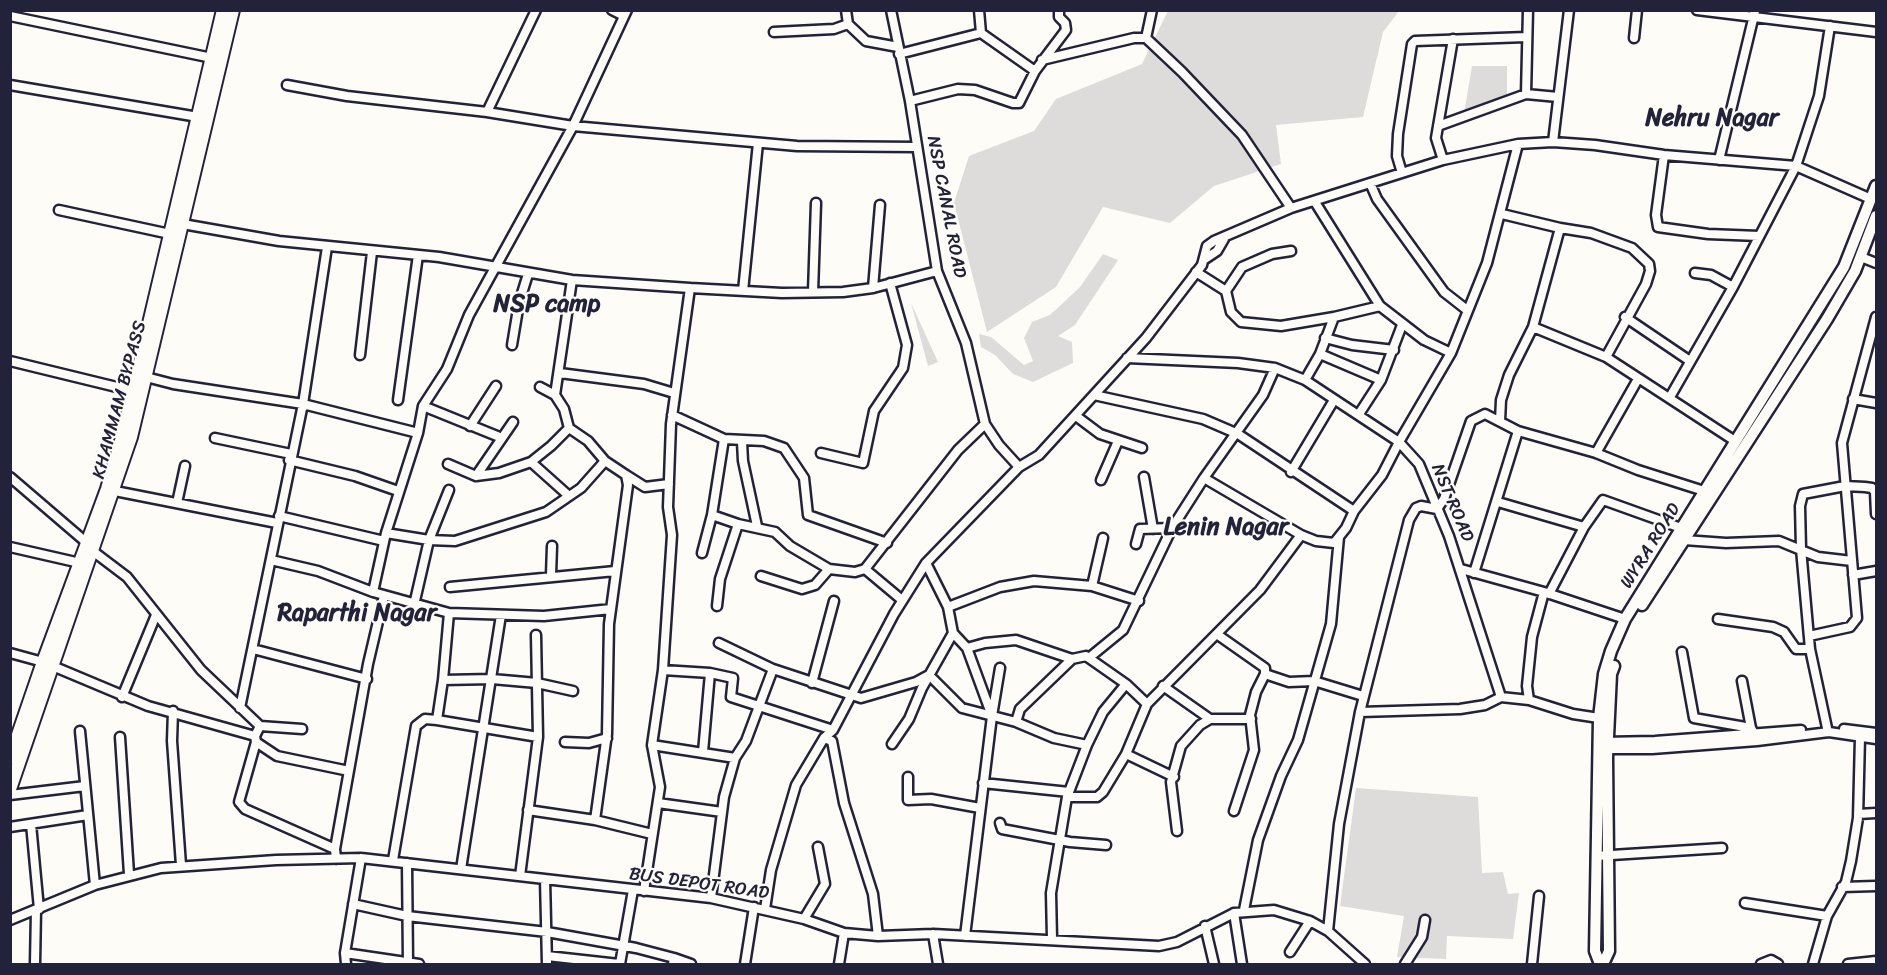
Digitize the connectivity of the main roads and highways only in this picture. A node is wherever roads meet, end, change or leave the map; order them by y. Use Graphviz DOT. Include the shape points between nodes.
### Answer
graph roads {
  1 [pos="223,10"];
  2 [pos="233,10"];
  3 [pos="214,63"];
  4 [pos="1876,186"];
  5 [pos="1874,200"];
  6 [pos="1876,216"];
  7 [pos="175,227"];
  8 [pos="91,547"];
  9 [pos="1662,567"];
  10 [pos="48,663"];
  11 [pos="1604,745"];
  12 [pos="10,758"];
  13 [pos="10,789"];
  14 [pos="1601,964"];
  1 -- 3 [label="highway, KHAMMAM BYPASS"];
  2 -- 3 [label="highway, KHAMMAM BYPASS"];
  3 -- 7 [label="highway, KHAMMAM BYPASS"];
  3 -- 7 [label="highway, KHAMMAM BYPASS" via="198,117"];
  4 -- 5 [label="main road, WYRA ROAD"];
  5 -- 9 [label="main road, WYRA ROAD" via="1844,267 1704,491"];
  6 -- 9 [label="main road, WYRA ROAD" via="1861,256 1827,319 1684,540"];
  7 -- 8 [label="highway, KHAMMAM BYPASS"];
  7 -- 8 [label="highway, KHAMMAM BYPASS" via="146,377 115,491"];
  8 -- 10 [label="highway, KHAMMAM BYPASS"];
  8 -- 10 [label="highway, KHAMMAM BYPASS" via="80,563"];
  9 -- 11 [label="main road, WYRA ROAD" via="1617,655 1611,674"];
  9 -- 11 [label="main road, WYRA ROAD" via="1625,619 1604,674 1599,718"];
  10 -- 12 [label="highway, KHAMMAM BYPASS"];
  10 -- 13 [label="highway, KHAMMAM BYPASS"];
  11 -- 14 [label="main road, WYRA ROAD" via="1595,951"];
}
